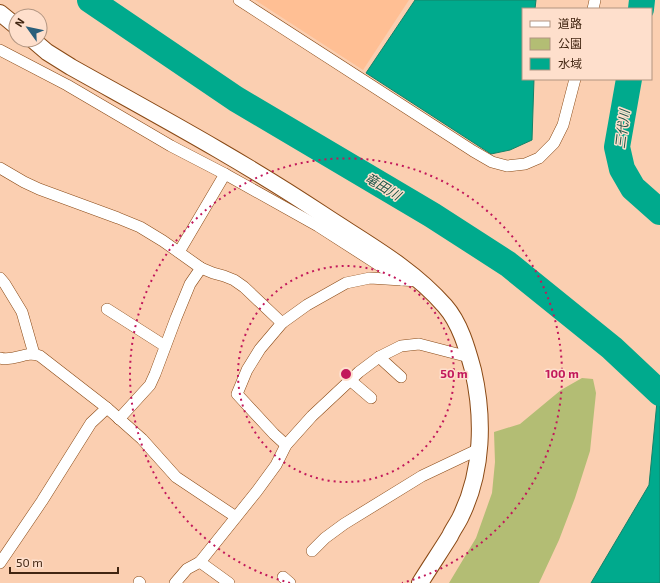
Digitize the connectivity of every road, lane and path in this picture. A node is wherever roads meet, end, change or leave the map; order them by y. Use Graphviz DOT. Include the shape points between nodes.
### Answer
graph roads {
  1 [pos="239,0"];
  2 [pos="0,13"];
  3 [pos="8,20"];
  4 [pos="42,48"];
  5 [pos="0,50"];
  6 [pos="575,80"];
  7 [pos="1,171"];
  8 [pos="225,174"];
  9 [pos="179,252"];
  10 [pos="201,268"];
  11 [pos="0,278"];
  12 [pos="402,280"];
  13 [pos="420,281"];
  14 [pos="107,309"];
  15 [pos="282,323"];
  16 [pos="165,346"];
  17 [pos="34,354"];
  18 [pos="379,357"];
  19 [pos="469,357"];
  20 [pos="0,358"];
  21 [pos="401,378"];
  22 [pos="350,380"];
  23 [pos="371,398"];
  24 [pos="107,408"];
  25 [pos="119,419"];
  26 [pos="286,445"];
  27 [pos="479,449"];
  28 [pos="236,517"];
  29 [pos="312,551"];
  30 [pos="200,562"];
  31 [pos="0,563"];
  32 [pos="175,583"];
  33 [pos="229,583"];
  34 [pos="420,583"];
  1 -- 6 [label="street" via="472,151 492,162 507,166 525,164 539,158 554,143 563,125"];
  2 -- 3 [label="street"];
  4 -- 13 [label="street" via="70,67 232,157 292,194"];
  5 -- 8 [label="street"];
  7 -- 9 [label="street" via="39,189 140,227"];
  8 -- 9 [label="street"];
  8 -- 12 [label="street" via="318,226"];
  9 -- 10 [label="street"];
  10 -- 15 [label="street" via="234,280"];
  10 -- 16 [label="street" via="190,284"];
  11 -- 17 [label="street" via="22,312"];
  12 -- 13 [label="street"];
  12 -- 15 [label="street" via="370,278 346,283 307,305"];
  13 -- 19 [label="street" via="446,307 458,325"];
  14 -- 16 [label="street"];
  15 -- 26 [label="street" via="260,349 247,370 237,394"];
  16 -- 25 [label="street" via="150,385"];
  17 -- 20 [label="street" via="13,359"];
  17 -- 24 [label="street"];
  18 -- 19 [label="street" via="401,346 419,344"];
  18 -- 21 [label="street"];
  18 -- 22 [label="street"];
  19 -- 27 [label="street" via="476,384 480,421"];
  22 -- 23 [label="street"];
  22 -- 26 [label="street"];
  24 -- 25 [label="street"];
  24 -- 31 [label="street" via="91,423"];
  25 -- 28 [label="street" via="142,439 176,477"];
  26 -- 28 [label="street" via="276,465"];
  27 -- 29 [label="street" via="422,476 344,524"];
  27 -- 34 [label="street" via="472,488 461,516"];
  28 -- 30 [label="street"];
  30 -- 32 [label="street" via="187,569"];
  30 -- 33 [label="street"];
}
